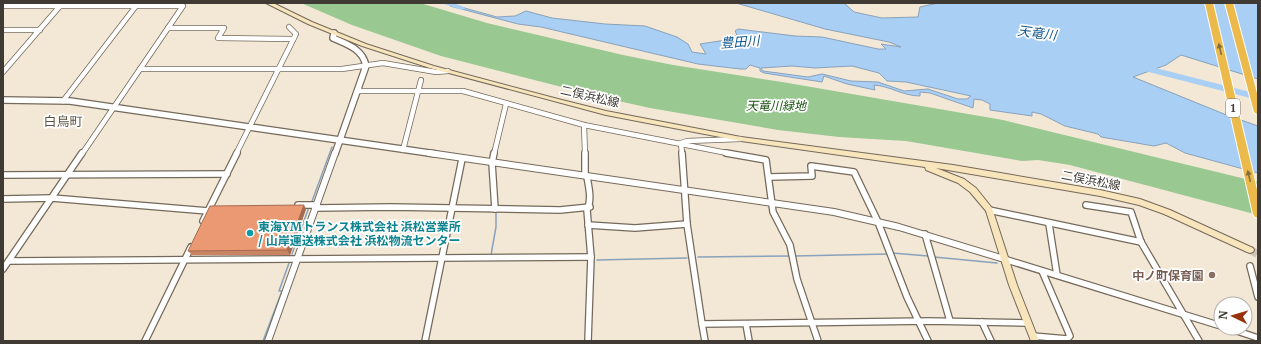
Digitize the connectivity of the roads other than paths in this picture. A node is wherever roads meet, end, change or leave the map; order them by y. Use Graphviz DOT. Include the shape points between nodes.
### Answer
graph roads {
  1 [pos="269,3"];
  2 [pos="1209,3"];
  3 [pos="1229,3"];
  4 [pos="60,6"];
  5 [pos="136,6"];
  6 [pos="3,7"];
  7 [pos="289,27"];
  8 [pos="168,28"];
  9 [pos="3,30"];
  10 [pos="40,30"];
  11 [pos="334,33"];
  12 [pos="293,39"];
  13 [pos="366,66"];
  14 [pos="140,69"];
  15 [pos="278,69"];
  16 [pos="448,71"];
  17 [pos="3,72"];
  18 [pos="421,80"];
  19 [pos="358,91"];
  20 [pos="418,91"];
  21 [pos="3,100"];
  22 [pos="63,101"];
  23 [pos="506,104"];
  24 [pos="113,108"];
  25 [pos="1258,112"];
  26 [pos="584,125"];
  27 [pos="249,128"];
  28 [pos="741,139"];
  29 [pos="340,140"];
  30 [pos="681,145"];
  31 [pos="403,150"];
  32 [pos="462,159"];
  33 [pos="492,163"];
  34 [pos="918,164"];
  35 [pos="227,174"];
  36 [pos="3,175"];
  37 [pos="68,175"];
  38 [pos="587,177"];
  39 [pos="769,177"];
  40 [pos="684,191"];
  41 [pos="52,198"];
  42 [pos="3,199"];
  43 [pos="772,203"];
  44 [pos="1086,205"];
  45 [pos="294,206"];
  46 [pos="313,206"];
  47 [pos="218,207"];
  48 [pos="590,207"];
  49 [pos="452,208"];
  50 [pos="209,209"];
  51 [pos="496,209"];
  52 [pos="989,210"];
  53 [pos="1258,214"];
  54 [pos="877,221"];
  55 [pos="687,224"];
  56 [pos="1050,224"];
  57 [pos="588,225"];
  58 [pos="200,228"];
  59 [pos="925,234"];
  60 [pos="194,240"];
  61 [pos="1141,242"];
  62 [pos="1250,250"];
  63 [pos="591,257"];
  64 [pos="442,258"];
  65 [pos="185,259"];
  66 [pos="297,259"];
  67 [pos="1004,259"];
  68 [pos="9,260"];
  69 [pos="1250,266"];
  70 [pos="3,269"];
  71 [pos="1042,271"];
  72 [pos="1057,275"];
  73 [pos="1258,298"];
  74 [pos="1184,315"];
  75 [pos="917,321"];
  76 [pos="950,321"];
  77 [pos="982,322"];
  78 [pos="812,323"];
  79 [pos="1028,323"];
  80 [pos="702,324"];
  81 [pos="746,324"];
  82 [pos="1213,324"];
  83 [pos="1034,338"];
  84 [pos="145,341"];
  85 [pos="268,341"];
  86 [pos="425,341"];
  87 [pos="588,341"];
  88 [pos="705,341"];
  89 [pos="749,341"];
  90 [pos="818,341"];
  91 [pos="928,341"];
  92 [pos="992,341"];
  93 [pos="1199,341"];
  1 -- 11 [label="main road, 二俣浜松線"];
  53 -- 2 [label="highway, 1, one-way"];
  3 -- 25 [label="highway, 1"];
  4 -- 5 [label="street"];
  4 -- 6 [label="street"];
  4 -- 10 [label="street"];
  5 -- 8 [label="street" via="183,6"];
  5 -- 22 [label="street"];
  7 -- 12 [label="street" via="296,34"];
  8 -- 12 [label="street" via="224,28 218,38"];
  8 -- 14 [label="street"];
  9 -- 10 [label="street"];
  10 -- 17 [label="street"];
  11 -- 13 [label="street" via="333,38 360,52 366,59"];
  11 -- 16 [label="main road, 二俣浜松線"];
  12 -- 15 [label="street"];
  13 -- 15 [label="street"];
  13 -- 16 [label="street" via="394,64 436,72"];
  13 -- 19 [label="street"];
  14 -- 15 [label="street"];
  14 -- 24 [label="street"];
  15 -- 27 [label="street"];
  16 -- 28 [label="main road, 二俣浜松線" via="606,113"];
  18 -- 20 [label="street"];
  19 -- 20 [label="street"];
  19 -- 29 [label="street"];
  20 -- 23 [label="street" via="463,91"];
  20 -- 31 [label="street"];
  21 -- 22 [label="street"];
  22 -- 24 [label="street"];
  23 -- 26 [label="street"];
  23 -- 33 [label="street"];
  24 -- 27 [label="street"];
  24 -- 37 [label="street"];
  26 -- 30 [label="street"];
  26 -- 38 [label="street"];
  27 -- 29 [label="street"];
  27 -- 35 [label="street"];
  28 -- 30 [label="street" via="686,141"];
  28 -- 34 [label="main road, 二俣浜松線"];
  29 -- 31 [label="street"];
  29 -- 46 [label="street"];
  30 -- 39 [label="street" via="766,160"];
  30 -- 40 [label="street"];
  31 -- 32 [label="street"];
  32 -- 33 [label="street"];
  32 -- 49 [label="street"];
  33 -- 38 [label="street"];
  33 -- 51 [label="street"];
  34 -- 52 [label="main road, 二俣浜松線" via="960,181 973,190"];
  34 -- 62 [label="main road, 二俣浜松線" via="1094,192 1140,202"];
  35 -- 37 [label="street"];
  35 -- 50 [label="street"];
  36 -- 37 [label="street"];
  37 -- 41 [label="street"];
  38 -- 40 [label="street"];
  38 -- 48 [label="street"];
  39 -- 43 [label="street"];
  39 -- 54 [label="street" via="812,176 811,166 854,172 860,190"];
  40 -- 43 [label="street"];
  40 -- 55 [label="street"];
  41 -- 42 [label="street"];
  41 -- 50 [label="street"];
  41 -- 68 [label="street"];
  43 -- 54 [label="street"];
  43 -- 78 [label="street" via="773,212 790,245 796,279"];
  44 -- 61 [label="street" via="1131,212"];
  45 -- 46 [label="street"];
  46 -- 49 [label="street"];
  46 -- 66 [label="street"];
  47 -- 50 [label="street"];
  48 -- 51 [label="street" via="560,210"];
  48 -- 57 [label="street"];
  49 -- 51 [label="street"];
  49 -- 64 [label="street"];
  50 -- 58 [label="street"];
  52 -- 56 [label="street"];
  52 -- 67 [label="main road, 二俣浜松線"];
  54 -- 59 [label="street"];
  54 -- 75 [label="street"];
  55 -- 57 [label="street" via="635,228"];
  55 -- 80 [label="street"];
  56 -- 61 [label="street"];
  56 -- 72 [label="street"];
  57 -- 63 [label="street"];
  59 -- 67 [label="street"];
  59 -- 76 [label="street"];
  60 -- 65 [label="street"];
  61 -- 74 [label="street"];
  63 -- 64 [label="street"];
  63 -- 87 [label="street"];
  64 -- 66 [label="street"];
  64 -- 86 [label="street"];
  65 -- 66 [label="street"];
  65 -- 68 [label="street"];
  65 -- 84 [label="street"];
  66 -- 85 [label="street"];
  67 -- 71 [label="street"];
  67 -- 79 [label="main road, 二俣浜松線"];
  68 -- 70 [label="street"];
  69 -- 73 [label="street"];
  71 -- 72 [label="street"];
  71 -- 83 [label="street" via="1070,336 1067,339"];
  72 -- 74 [label="street"];
  74 -- 82 [label="street"];
  74 -- 93 [label="street"];
  75 -- 76 [label="street"];
  75 -- 78 [label="street"];
  75 -- 91 [label="street"];
  76 -- 77 [label="street"];
  77 -- 79 [label="street"];
  77 -- 92 [label="street"];
  78 -- 81 [label="street"];
  78 -- 90 [label="street"];
  79 -- 83 [label="main road, 二俣浜松線"];
  80 -- 81 [label="street"];
  80 -- 88 [label="street"];
  81 -- 89 [label="street"];
}
